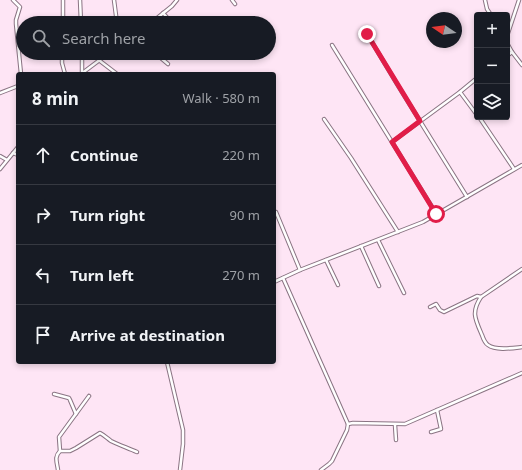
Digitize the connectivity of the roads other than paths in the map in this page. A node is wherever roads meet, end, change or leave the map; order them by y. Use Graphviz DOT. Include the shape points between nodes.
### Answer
graph roads {
  1 [pos="13,0"];
  2 [pos="63,0"];
  3 [pos="80,0"];
  4 [pos="114,0"];
  5 [pos="177,0"];
  6 [pos="232,0"];
  7 [pos="485,0"];
  8 [pos="519,0"];
  9 [pos="235,4"];
  10 [pos="489,12"];
  11 [pos="163,14"];
  12 [pos="17,16"];
  13 [pos="63,16"];
  14 [pos="81,16"];
  15 [pos="116,16"];
  16 [pos="160,16"];
  17 [pos="510,27"];
  18 [pos="367,34"];
  19 [pos="332,44"];
  20 [pos="510,48"];
  21 [pos="512,52"];
  22 [pos="20,60"];
  23 [pos="62,60"];
  24 [pos="82,60"];
  25 [pos="163,60"];
  26 [pos="100,61"];
  27 [pos="168,64"];
  28 [pos="522,65"];
  29 [pos="21,72"];
  30 [pos="65,72"];
  31 [pos="82,72"];
  32 [pos="85,72"];
  33 [pos="114,72"];
  34 [pos="474,80"];
  35 [pos="16,87"];
  36 [pos="460,92"];
  37 [pos="0,93"];
  38 [pos="474,111"];
  39 [pos="324,119"];
  40 [pos="481,120"];
  41 [pos="420,121"];
  42 [pos="392,142"];
  43 [pos="16,149"];
  44 [pos="13,153"];
  45 [pos="16,154"];
  46 [pos="0,156"];
  47 [pos="7,160"];
  48 [pos="522,165"];
  49 [pos="0,169"];
  50 [pos="514,169"];
  51 [pos="467,197"];
  52 [pos="276,212"];
  53 [pos="436,214"];
  54 [pos="398,232"];
  55 [pos="378,240"];
  56 [pos="361,246"];
  57 [pos="326,260"];
  58 [pos="522,269"];
  59 [pos="300,270"];
  60 [pos="283,278"];
  61 [pos="276,281"];
  62 [pos="338,285"];
  63 [pos="379,286"];
  64 [pos="404,293"];
  65 [pos="481,297"];
  66 [pos="430,307"];
  67 [pos="522,347"];
  68 [pos="167,364"];
  69 [pos="522,373"];
  70 [pos="54,394"];
  71 [pos="89,396"];
  72 [pos="437,410"];
  73 [pos="76,414"];
  74 [pos="348,424"];
  75 [pos="395,424"];
  76 [pos="431,432"];
  77 [pos="396,440"];
  78 [pos="60,451"];
  79 [pos="137,452"];
  80 [pos="58,470"];
  81 [pos="180,470"];
  82 [pos="321,470"];
  1 -- 12 [label="street" via="20,7"];
  2 -- 13 [label="street"];
  3 -- 14 [label="street"];
  4 -- 15 [label="street"];
  5 -- 11 [label="street"];
  6 -- 9 [label="street"];
  7 -- 10 [label="street"];
  8 -- 17 [label="street"];
  11 -- 16 [label="street"];
  18 -- 41 [label="street"];
  19 -- 42 [label="street"];
  20 -- 21 [label="street"];
  21 -- 28 [label="street"];
  22 -- 29 [label="street"];
  23 -- 30 [label="street"];
  24 -- 31 [label="street"];
  25 -- 27 [label="street"];
  26 -- 32 [label="street"];
  26 -- 33 [label="street"];
  34 -- 36 [label="street"];
  35 -- 37 [label="street"];
  36 -- 38 [label="street"];
  36 -- 41 [label="street"];
  39 -- 54 [label="street"];
  40 -- 50 [label="street"];
  41 -- 42 [label="street"];
  41 -- 51 [label="street"];
  42 -- 53 [label="street"];
  43 -- 44 [label="street"];
  44 -- 45 [label="street"];
  44 -- 47 [label="street"];
  46 -- 47 [label="street"];
  47 -- 49 [label="street"];
  48 -- 50 [label="street"];
  50 -- 51 [label="street"];
  51 -- 53 [label="street"];
  52 -- 59 [label="street"];
  53 -- 54 [label="street"];
  54 -- 55 [label="street"];
  55 -- 56 [label="street"];
  55 -- 64 [label="street"];
  56 -- 57 [label="street"];
  56 -- 63 [label="street"];
  57 -- 59 [label="street"];
  57 -- 62 [label="street"];
  58 -- 65 [label="street"];
  59 -- 60 [label="street"];
  60 -- 61 [label="street"];
  60 -- 74 [label="street"];
  65 -- 66 [label="street" via="477,296 444,312 436,304"];
  65 -- 67 [label="street" via="474,315 486,344 499,348"];
  68 -- 81 [label="street" via="183,430"];
  69 -- 72 [label="street"];
  70 -- 73 [label="street" via="69,398"];
  71 -- 73 [label="street"];
  72 -- 75 [label="street" via="405,424"];
  72 -- 76 [label="street" via="441,429"];
  73 -- 78 [label="street" via="59,437"];
  74 -- 75 [label="street"];
  74 -- 82 [label="street" via="332,461"];
  75 -- 77 [label="street"];
  78 -- 79 [label="street" via="70,451 102,433"];
  78 -- 80 [label="street" via="56,457"];
}
